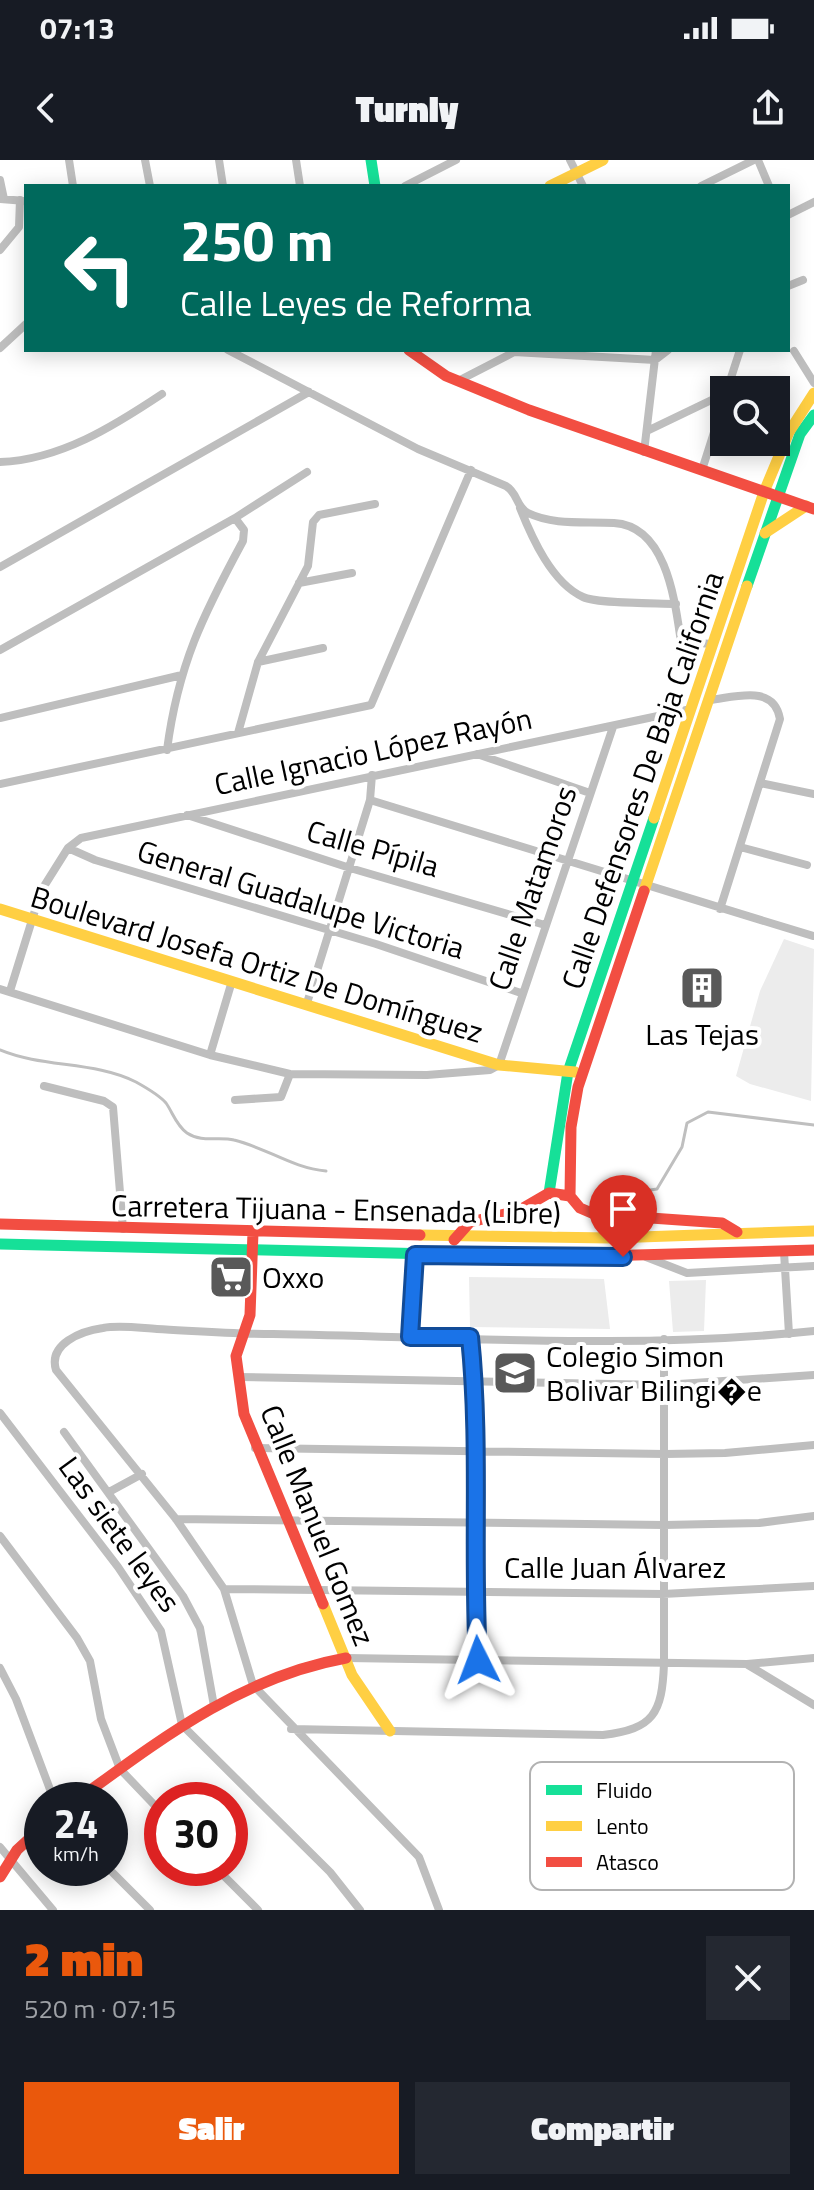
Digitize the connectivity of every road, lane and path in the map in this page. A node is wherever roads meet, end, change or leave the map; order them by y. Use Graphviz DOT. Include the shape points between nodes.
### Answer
graph roads {
  1 [pos="69,160"];
  2 [pos="145,160"];
  3 [pos="219,160"];
  4 [pos="296,160"];
  5 [pos="371,160"];
  6 [pos="456,160"];
  7 [pos="570,160"];
  8 [pos="603,160"];
  9 [pos="756,160"];
  10 [pos="576,173"];
  11 [pos="0,180"];
  12 [pos="73,184"];
  13 [pos="150,184"];
  14 [pos="223,184"];
  15 [pos="300,184"];
  16 [pos="375,184"];
  17 [pos="409,184"];
  18 [pos="554,184"];
  19 [pos="582,184"];
  20 [pos="705,184"];
  21 [pos="768,184"];
  22 [pos="2,199"];
  23 [pos="23,200"];
  24 [pos="814,202"];
  25 [pos="790,214"];
  26 [pos="0,250"];
  27 [pos="803,280"];
  28 [pos="790,285"];
  29 [pos="24,326"];
  30 [pos="0,348"];
  31 [pos="794,351"];
  32 [pos="232,352"];
  33 [pos="411,352"];
  34 [pos="514,352"];
  35 [pos="531,352"];
  36 [pos="656,352"];
  37 [pos="665,352"];
  38 [pos="739,352"];
  39 [pos="655,360"];
  40 [pos="731,376"];
  41 [pos="458,381"];
  42 [pos="814,383"];
  43 [pos="309,392"];
  44 [pos="814,393"];
  45 [pos="162,394"];
  46 [pos="710,400"];
  47 [pos="814,415"];
  48 [pos="647,431"];
  49 [pos="794,433"];
  50 [pos="710,445"];
  51 [pos="644,452"];
  52 [pos="0,462"];
  53 [pos="471,470"];
  54 [pos="702,470"];
  55 [pos="307,472"];
  56 [pos="764,492"];
  57 [pos="777,497"];
  58 [pos="375,504"];
  59 [pos="520,507"];
  60 [pos="810,508"];
  61 [pos="235,518"];
  62 [pos="764,534"];
  63 [pos="0,567"];
  64 [pos="352,573"];
  65 [pos="299,583"];
  66 [pos="676,604"];
  67 [pos="713,644"];
  68 [pos="323,648"];
  69 [pos="0,650"];
  70 [pos="258,662"];
  71 [pos="182,675"];
  72 [pos="710,700"];
  73 [pos="691,709"];
  74 [pos="705,714"];
  75 [pos="0,718"];
  76 [pos="613,727"];
  77 [pos="238,733"];
  78 [pos="167,750"];
  79 [pos="476,753"];
  80 [pos="372,775"];
  81 [pos="760,783"];
  82 [pos="0,784"];
  83 [pos="590,793"];
  84 [pos="814,794"];
  85 [pos="370,800"];
  86 [pos="187,815"];
  87 [pos="740,847"];
  88 [pos="68,848"];
  89 [pos="567,861"];
  90 [pos="807,865"];
  91 [pos="350,868"];
  92 [pos="634,882"];
  93 [pos="647,886"];
  94 [pos="0,909"];
  95 [pos="720,909"];
  96 [pos="30,918"];
  97 [pos="545,925"];
  98 [pos="329,931"];
  99 [pos="813,936"];
  100 [pos="609,951"];
  101 [pos="622,954"];
  102 [pos="232,981"];
  103 [pos="5,990"];
  104 [pos="521,993"];
  105 [pos="307,1003"];
  106 [pos="210,1055"];
  107 [pos="499,1065"];
  108 [pos="568,1072"];
  109 [pos="583,1072"];
  110 [pos="290,1074"];
  111 [pos="44,1086"];
  112 [pos="235,1100"];
  113 [pos="549,1193"];
  114 [pos="570,1196"];
  115 [pos="0,1224"];
  116 [pos="123,1229"];
  117 [pos="814,1231"];
  118 [pos="253,1232"];
  119 [pos="737,1232"];
  120 [pos="455,1236"];
  121 [pos="0,1244"];
  122 [pos="814,1250"];
  123 [pos="254,1252"];
  124 [pos="665,1252"];
  125 [pos="784,1252"];
  126 [pos="367,1254"];
  127 [pos="415,1255"];
  128 [pos="642,1255"];
  129 [pos="814,1266"];
  130 [pos="785,1268"];
  131 [pos="814,1331"];
  132 [pos="244,1334"];
  133 [pos="789,1334"];
  134 [pos="410,1337"];
  135 [pos="470,1337"];
  136 [pos="664,1339"];
  137 [pos="814,1375"];
  138 [pos="238,1377"];
  139 [pos="475,1380"];
  140 [pos="664,1385"];
  141 [pos="0,1413"];
  142 [pos="64,1432"];
  143 [pos="814,1445"];
  144 [pos="255,1448"];
  145 [pos="473,1452"];
  146 [pos="665,1454"];
  147 [pos="142,1474"];
  148 [pos="109,1492"];
  149 [pos="814,1516"];
  150 [pos="176,1519"];
  151 [pos="285,1519"];
  152 [pos="475,1521"];
  153 [pos="664,1525"];
  154 [pos="0,1536"];
  155 [pos="814,1586"];
  156 [pos="224,1589"];
  157 [pos="316,1590"];
  158 [pos="474,1591"];
  159 [pos="663,1594"];
  160 [pos="346,1658"];
  161 [pos="814,1658"];
  162 [pos="478,1660"];
  163 [pos="664,1664"];
  164 [pos="747,1664"];
  165 [pos="0,1668"];
  166 [pos="253,1685"];
  167 [pos="814,1705"];
  168 [pos="214,1706"];
  169 [pos="182,1725"];
  170 [pos="291,1729"];
  171 [pos="390,1731"];
  172 [pos="120,1769"];
  173 [pos="47,1782"];
  174 [pos="102,1782"];
  175 [pos="144,1794"];
  176 [pos="24,1846"];
  177 [pos="0,1847"];
  178 [pos="10,1861"];
  179 [pos="0,1877"];
  180 [pos="126,1886"];
  181 [pos="234,1886"];
  182 [pos="53,1910"];
  183 [pos="150,1910"];
  184 [pos="258,1910"];
  185 [pos="360,1910"];
  186 [pos="439,1910"];
  1 -- 12 [label="street"];
  2 -- 13 [label="street"];
  3 -- 14 [label="street"];
  4 -- 15 [label="street"];
  5 -- 16 [label="main road"];
  6 -- 17 [label="street"];
  7 -- 10 [label="street"];
  8 -- 10 [label="main road"];
  9 -- 20 [label="street"];
  9 -- 21 [label="street"];
  10 -- 18 [label="main road"];
  10 -- 19 [label="street"];
  11 -- 22 [label="street"];
  22 -- 23 [label="street"];
  23 -- 26 [label="street" via="19,227"];
  24 -- 25 [label="street"];
  27 -- 28 [label="street"];
  29 -- 30 [label="street"];
  31 -- 42 [label="street"];
  32 -- 43 [label="street"];
  33 -- 41 [label="main road"];
  34 -- 41 [label="street"];
  35 -- 39 [label="street"];
  36 -- 39 [label="street"];
  37 -- 39 [label="street"];
  38 -- 40 [label="street"];
  39 -- 48 [label="street"];
  41 -- 51 [label="main road"];
  43 -- 53 [label="street" via="418,449"];
  43 -- 63 [label="street"];
  44 -- 49 [label="main road, Calle Defensores De Baja California"];
  45 -- 52 [label="street" via="85,440"];
  46 -- 48 [label="street"];
  47 -- 49 [label="main road, Calle Defensores De Baja California"];
  48 -- 51 [label="street"];
  49 -- 56 [label="main road, Calle Defensores De Baja California"];
  49 -- 57 [label="main road, Calle Defensores De Baja California"];
  50 -- 54 [label="street"];
  51 -- 54 [label="main road"];
  53 -- 59 [label="street" via="512,490"];
  53 -- 77 [label="street" via="371,705"];
  54 -- 56 [label="main road"];
  55 -- 61 [label="street"];
  56 -- 57 [label="main road"];
  56 -- 67 [label="main road, Calle Defensores De Baja California"];
  57 -- 60 [label="main road"];
  57 -- 62 [label="main road, Calle Defensores De Baja California"];
  58 -- 65 [label="street" via="315,518 312,550"];
  59 -- 66 [label="street" via="532,538 560,578 584,598"];
  59 -- 66 [label="street" via="567,522 627,525 646,535"];
  60 -- 62 [label="main road"];
  61 -- 69 [label="street"];
  61 -- 71 [label="street" via="244,530 243,541 207,604"];
  62 -- 72 [label="main road, Calle Defensores De Baja California"];
  64 -- 65 [label="street"];
  65 -- 70 [label="street"];
  66 -- 67 [label="street" via="681,642"];
  67 -- 73 [label="main road, Calle Defensores De Baja California"];
  68 -- 70 [label="street"];
  70 -- 77 [label="street"];
  71 -- 75 [label="street"];
  71 -- 78 [label="street"];
  72 -- 74 [label="main road, Calle Defensores De Baja California"];
  72 -- 81 [label="street" via="755,695 778,710 778,729"];
  73 -- 74 [label="main road"];
  73 -- 76 [label="street, Calle Ignacio López Rayón"];
  73 -- 92 [label="main road, Calle Defensores De Baja California"];
  74 -- 93 [label="main road, Calle Defensores De Baja California"];
  76 -- 79 [label="street, Calle Ignacio López Rayón"];
  76 -- 83 [label="street, Calle Matamoros"];
  77 -- 78 [label="street"];
  78 -- 82 [label="street"];
  79 -- 80 [label="street, Calle Ignacio López Rayón"];
  79 -- 83 [label="street"];
  80 -- 85 [label="street"];
  80 -- 86 [label="street, Calle Ignacio López Rayón"];
  81 -- 84 [label="street"];
  81 -- 87 [label="street"];
  83 -- 89 [label="street, Calle Matamoros"];
  85 -- 89 [label="street"];
  85 -- 91 [label="street"];
  86 -- 88 [label="street, Calle Ignacio López Rayón" via="90,834"];
  86 -- 91 [label="street, Calle Pípila"];
  87 -- 90 [label="street"];
  87 -- 95 [label="street"];
  88 -- 96 [label="street"];
  88 -- 98 [label="street, General Guadalupe Victoria"];
  89 -- 92 [label="street"];
  89 -- 97 [label="street, Calle Matamoros"];
  91 -- 97 [label="street, Calle Pípila"];
  91 -- 98 [label="street"];
  92 -- 93 [label="street"];
  92 -- 100 [label="main road, Calle Defensores De Baja California"];
  93 -- 95 [label="street"];
  93 -- 101 [label="main road, Calle Defensores De Baja California"];
  94 -- 96 [label="main road, Boulevard Josefa Ortiz De Domínguez"];
  95 -- 99 [label="street"];
  96 -- 102 [label="main road, Boulevard Josefa Ortiz De Domínguez"];
  96 -- 103 [label="street" via="23,956"];
  97 -- 104 [label="street, Calle Matamoros"];
  98 -- 104 [label="street, General Guadalupe Victoria"];
  98 -- 105 [label="street"];
  100 -- 101 [label="main road"];
  100 -- 108 [label="main road, Calle Defensores De Baja California"];
  101 -- 109 [label="main road, Calle Defensores De Baja California"];
  102 -- 105 [label="main road, Boulevard Josefa Ortiz De Domínguez"];
  102 -- 106 [label="street"];
  103 -- 106 [label="street"];
  104 -- 107 [label="street, Calle Matamoros"];
  105 -- 107 [label="main road, Boulevard Josefa Ortiz De Domínguez"];
  106 -- 110 [label="street"];
  107 -- 108 [label="main road, Boulevard Josefa Ortiz De Domínguez"];
  107 -- 110 [label="street" via="483,1072 443,1074"];
  108 -- 109 [label="main road, Boulevard Josefa Ortiz De Domínguez"];
  108 -- 113 [label="main road, Calle Defensores De Baja California"];
  109 -- 114 [label="main road, Calle Defensores De Baja California" via="571,1127"];
  110 -- 112 [label="street" via="281,1097"];
  111 -- 116 [label="street" via="113,1107"];
  113 -- 114 [label="main road"];
  113 -- 120 [label="main road" via="518,1211 470,1222"];
  114 -- 119 [label="main road" via="594,1214 722,1223"];
  115 -- 116 [label="main road, Carretera Tijuana - Ensenada (Libre)"];
  116 -- 118 [label="main road, Carretera Tijuana - Ensenada (Libre)"];
  117 -- 119 [label="main road, Carretera Tijuana - Ensenada (Libre)"];
  118 -- 120 [label="main road, Carretera Tijuana - Ensenada (Libre)"];
  118 -- 123 [label="main road, Calle Manuel Gomez"];
  119 -- 120 [label="main road, Carretera Tijuana - Ensenada (Libre)" via="611,1238"];
  119 -- 124 [label="main road" via="728,1244 678,1245"];
  120 -- 126 [label="main road" via="446,1245 379,1245"];
  121 -- 123 [label="main road, Carretera Tijuana - Ensenada (Libre)"];
  122 -- 125 [label="main road, Carretera Tijuana - Ensenada (Libre)"];
  123 -- 126 [label="main road, Carretera Tijuana - Ensenada (Libre)"];
  123 -- 132 [label="main road, Calle Manuel Gomez"];
  124 -- 125 [label="main road, Carretera Tijuana - Ensenada (Libre)"];
  124 -- 128 [label="main road, Carretera Tijuana - Ensenada (Libre)"];
  125 -- 130 [label="street"];
  126 -- 127 [label="main road, Carretera Tijuana - Ensenada (Libre)"];
  127 -- 128 [label="main road, Carretera Tijuana - Ensenada (Libre)"];
  127 -- 134 [label="street"];
  128 -- 130 [label="street" via="687,1273"];
  129 -- 130 [label="street"];
  130 -- 133 [label="street"];
  131 -- 133 [label="street"];
  132 -- 134 [label="street"];
  132 -- 138 [label="main road, Calle Manuel Gomez" via="236,1356"];
  132 -- 147 [label="street" via="102,1328 71,1339 56,1351 56,1370"];
  133 -- 136 [label="street"];
  134 -- 135 [label="street"];
  135 -- 136 [label="street"];
  135 -- 139 [label="street"];
  136 -- 140 [label="street"];
  137 -- 140 [label="street"];
  138 -- 139 [label="street"];
  138 -- 144 [label="main road, Calle Manuel Gomez"];
  139 -- 140 [label="street"];
  139 -- 145 [label="street"];
  140 -- 146 [label="street"];
  141 -- 169 [label="street, Las siete leyes" via="161,1631"];
  142 -- 148 [label="street"];
  143 -- 146 [label="street"];
  144 -- 145 [label="street"];
  144 -- 151 [label="main road, Calle Manuel Gomez"];
  145 -- 146 [label="street"];
  145 -- 152 [label="street"];
  146 -- 153 [label="street"];
  147 -- 148 [label="street"];
  147 -- 150 [label="street"];
  148 -- 168 [label="street" via="167,1571 200,1628"];
  149 -- 153 [label="street"];
  150 -- 151 [label="street"];
  150 -- 156 [label="street"];
  151 -- 152 [label="street"];
  151 -- 157 [label="main road, Calle Manuel Gomez"];
  152 -- 153 [label="street"];
  152 -- 158 [label="street"];
  153 -- 159 [label="street"];
  154 -- 172 [label="street" via="90,1661 101,1719"];
  155 -- 159 [label="street, Calle Juan Álvarez"];
  156 -- 157 [label="street, Calle Juan Álvarez"];
  156 -- 166 [label="street"];
  157 -- 158 [label="street, Calle Juan Álvarez"];
  157 -- 160 [label="main road, Calle Manuel Gomez"];
  158 -- 159 [label="street, Calle Juan Álvarez"];
  158 -- 162 [label="street"];
  159 -- 163 [label="street"];
  160 -- 162 [label="street"];
  160 -- 166 [label="main road" via="293,1667"];
  160 -- 171 [label="main road, Calle Manuel Gomez"];
  161 -- 164 [label="street"];
  162 -- 163 [label="street"];
  163 -- 164 [label="street"];
  163 -- 171 [label="street" via="663,1693 655,1713 630,1731"];
  164 -- 167 [label="street"];
  165 -- 173 [label="street"];
  166 -- 168 [label="main road"];
  166 -- 170 [label="street"];
  168 -- 169 [label="main road"];
  169 -- 172 [label="main road"];
  169 -- 185 [label="street" via="330,1872"];
  170 -- 171 [label="street"];
  170 -- 186 [label="street" via="419,1857"];
  172 -- 174 [label="main road"];
  172 -- 175 [label="street"];
  176 -- 178 [label="main road"];
  177 -- 178 [label="street"];
  178 -- 179 [label="main road"];
  178 -- 182 [label="street"];
  180 -- 183 [label="street"];
  181 -- 184 [label="street"];
}
